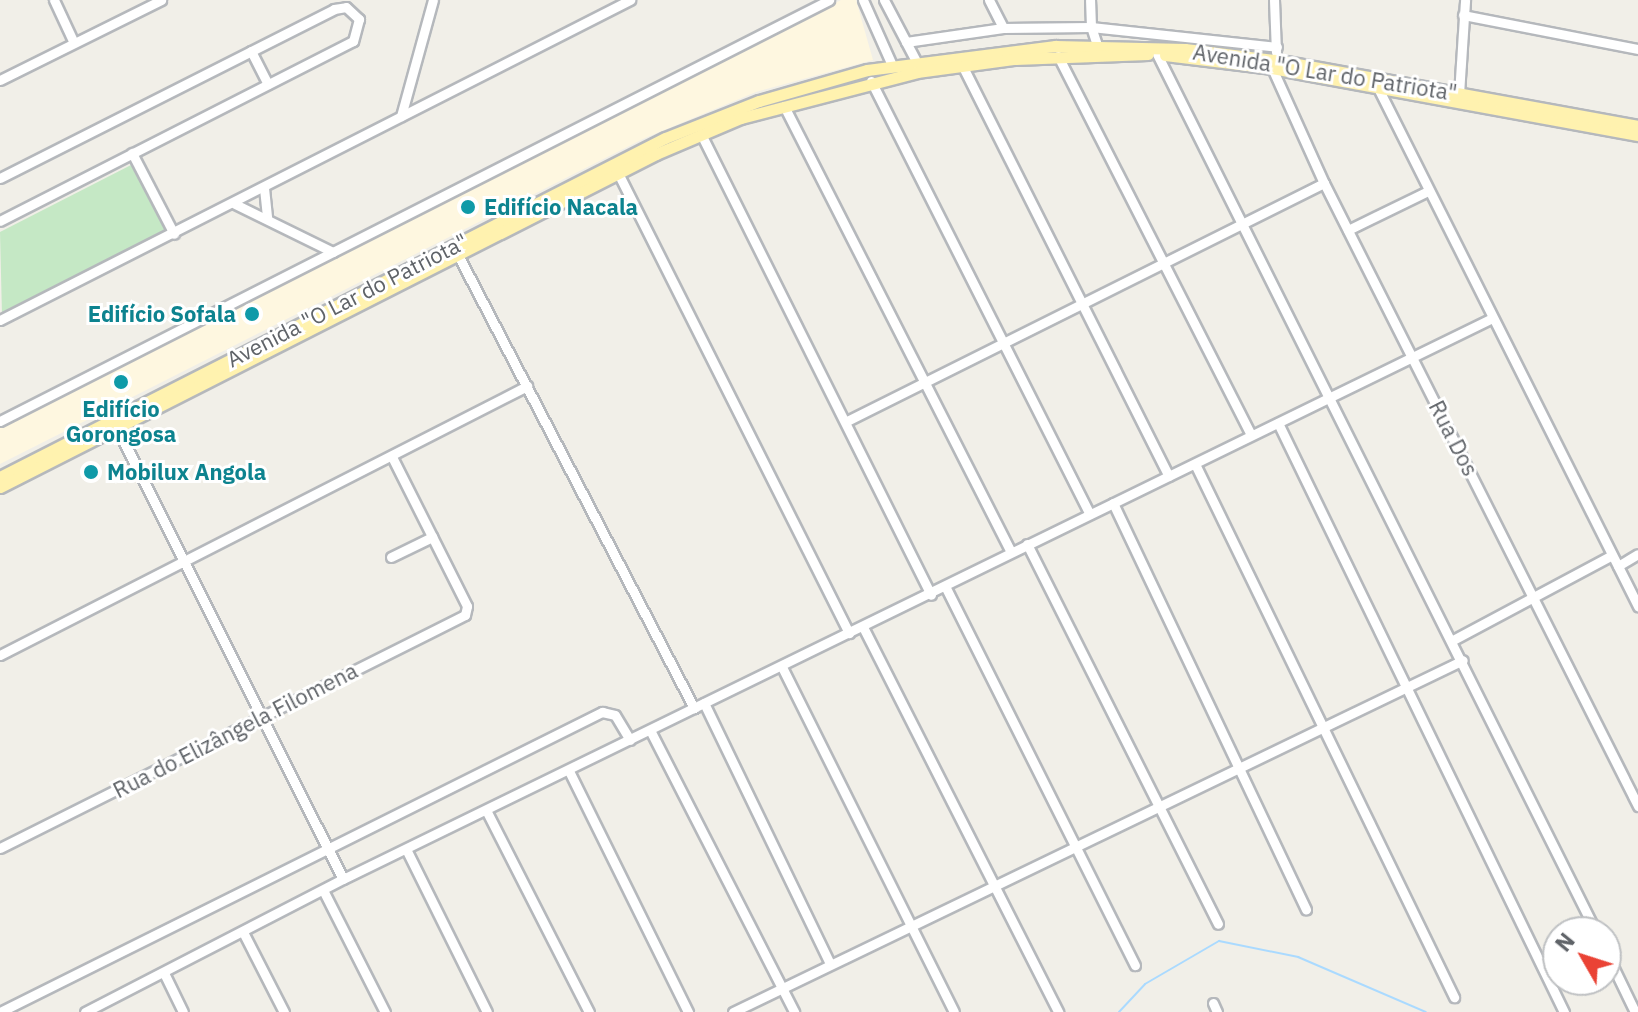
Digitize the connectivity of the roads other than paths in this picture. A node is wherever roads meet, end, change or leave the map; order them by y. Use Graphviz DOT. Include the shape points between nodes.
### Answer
graph roads {
  1 [pos="54,0"];
  2 [pos="161,0"];
  3 [pos="433,0"];
  4 [pos="630,0"];
  5 [pos="829,0"];
  6 [pos="863,0"];
  7 [pos="884,0"];
  8 [pos="989,0"];
  9 [pos="1090,0"];
  10 [pos="1274,0"];
  11 [pos="1465,0"];
  12 [pos="1463,15"];
  13 [pos="1091,27"];
  14 [pos="1003,28"];
  15 [pos="906,42"];
  16 [pos="74,43"];
  17 [pos="1097,45"];
  18 [pos="1277,47"];
  19 [pos="1638,49"];
  20 [pos="251,51"];
  21 [pos="1157,54"];
  22 [pos="1058,56"];
  23 [pos="916,61"];
  24 [pos="1274,64"];
  25 [pos="892,65"];
  26 [pos="962,65"];
  27 [pos="0,80"];
  28 [pos="871,81"];
  29 [pos="268,84"];
  30 [pos="1378,88"];
  31 [pos="1459,94"];
  32 [pos="784,106"];
  33 [pos="401,116"];
  34 [pos="1638,126"];
  35 [pos="701,134"];
  36 [pos="1638,135"];
  37 [pos="132,153"];
  38 [pos="618,173"];
  39 [pos="0,178"];
  40 [pos="1324,183"];
  41 [pos="264,188"];
  42 [pos="1428,191"];
  43 [pos="235,204"];
  44 [pos="267,219"];
  45 [pos="0,221"];
  46 [pos="1242,224"];
  47 [pos="1348,230"];
  48 [pos="174,234"];
  49 [pos="333,252"];
  50 [pos="458,255"];
  51 [pos="1162,265"];
  52 [pos="1084,304"];
  53 [pos="1492,318"];
  54 [pos="0,320"];
  55 [pos="1004,345"];
  56 [pos="1411,355"];
  57 [pos="924,385"];
  58 [pos="527,386"];
  59 [pos="1331,397"];
  60 [pos="0,421"];
  61 [pos="847,421"];
  62 [pos="1278,423"];
  63 [pos="117,428"];
  64 [pos="1251,435"];
  65 [pos="392,457"];
  66 [pos="1195,464"];
  67 [pos="1169,476"];
  68 [pos="0,477"];
  69 [pos="0,487"];
  70 [pos="1113,503"];
  71 [pos="1090,514"];
  72 [pos="432,537"];
  73 [pos="1027,544"];
  74 [pos="1011,552"];
  75 [pos="1638,554"];
  76 [pos="1612,555"];
  77 [pos="391,557"];
  78 [pos="185,561"];
  79 [pos="1618,566"];
  80 [pos="946,588"];
  81 [pos="1534,593"];
  82 [pos="931,595"];
  83 [pos="1638,606"];
  84 [pos="863,627"];
  85 [pos="849,633"];
  86 [pos="1453,640"];
  87 [pos="0,655"];
  88 [pos="1463,660"];
  89 [pos="782,667"];
  90 [pos="1405,687"];
  91 [pos="704,703"];
  92 [pos="694,708"];
  93 [pos="264,715"];
  94 [pos="1324,727"];
  95 [pos="650,730"];
  96 [pos="630,740"];
  97 [pos="1239,767"];
  98 [pos="569,771"];
  99 [pos="1159,805"];
  100 [pos="1638,806"];
  101 [pos="486,810"];
  102 [pos="1076,843"];
  103 [pos="327,846"];
  104 [pos="0,848"];
  105 [pos="406,849"];
  106 [pos="343,879"];
  107 [pos="991,886"];
  108 [pos="323,890"];
  109 [pos="1306,909"];
  110 [pos="1588,916"];
  111 [pos="1218,924"];
  112 [pos="912,925"];
  113 [pos="243,932"];
  114 [pos="830,964"];
  115 [pos="1135,965"];
  116 [pos="164,973"];
  117 [pos="1622,985"];
  118 [pos="782,988"];
  119 [pos="1454,997"];
  120 [pos="0,1012"];
  121 [pos="85,1012"];
  122 [pos="183,1012"];
  123 [pos="284,1012"];
  124 [pos="385,1012"];
  125 [pos="487,1012"];
  126 [pos="589,1012"];
  127 [pos="688,1012"];
  128 [pos="733,1012"];
  129 [pos="794,1012"];
  130 [pos="954,1012"];
  131 [pos="1058,1012"];
  132 [pos="1564,1012"];
  133 [pos="1635,1012"];
  1 -- 16 [label="street"];
  2 -- 16 [label="street"];
  3 -- 33 [label="street"];
  4 -- 33 [label="street"];
  5 -- 49 [label="street"];
  6 -- 25 [label="street"];
  7 -- 15 [label="street"];
  8 -- 14 [label="street"];
  9 -- 13 [label="street"];
  10 -- 18 [label="street"];
  11 -- 12 [label="street"];
  12 -- 19 [label="street"];
  12 -- 31 [label="street"];
  13 -- 14 [label="street"];
  13 -- 17 [label="street"];
  13 -- 18 [label="street"];
  14 -- 15 [label="street"];
  15 -- 23 [label="street"];
  16 -- 27 [label="street"];
  17 -- 23 [label="main road, Avenida \"O Lar do Patriota\""];
  17 -- 24 [label="main road, Avenida \"O Lar do Patriota\""];
  18 -- 24 [label="street"];
  20 -- 29 [label="street"];
  20 -- 29 [label="street" via="340,7 359,19 353,41"];
  20 -- 39 [label="street"];
  21 -- 22 [label="main road, Avenida \"O Lar do Patriota\""];
  21 -- 24 [label="main road, Avenida \"O Lar do Patriota\""];
  21 -- 46 [label="street"];
  22 -- 26 [label="main road, Avenida \"O Lar do Patriota\""];
  22 -- 51 [label="street"];
  23 -- 25 [label="main road, Avenida \"O Lar do Patriota\""];
  24 -- 30 [label="main road, Avenida \"O Lar do Patriota\""];
  24 -- 31 [label="main road, Avenida \"O Lar do Patriota\""];
  24 -- 40 [label="street, Rua Dos"];
  25 -- 68 [label="main road, Avenida \"O Lar do Patriota\"" via="759,101 665,138"];
  26 -- 28 [label="main road, Avenida \"O Lar do Patriota\""];
  26 -- 52 [label="street"];
  28 -- 32 [label="main road, Avenida \"O Lar do Patriota\""];
  28 -- 55 [label="street"];
  29 -- 37 [label="street"];
  30 -- 36 [label="main road, Avenida \"O Lar do Patriota\""];
  30 -- 42 [label="street"];
  31 -- 34 [label="main road, Avenida \"O Lar do Patriota\""];
  32 -- 35 [label="main road, Avenida \"O Lar do Patriota\""];
  32 -- 57 [label="street"];
  33 -- 41 [label="street"];
  35 -- 38 [label="main road, Avenida \"O Lar do Patriota\""];
  35 -- 61 [label="street"];
  37 -- 45 [label="street"];
  37 -- 48 [label="street"];
  38 -- 50 [label="main road, Avenida \"O Lar do Patriota\""];
  38 -- 85 [label="street"];
  40 -- 46 [label="street"];
  40 -- 47 [label="street, Rua Dos"];
  41 -- 43 [label="street"];
  41 -- 44 [label="street"];
  42 -- 47 [label="street"];
  42 -- 53 [label="street"];
  43 -- 44 [label="street"];
  43 -- 48 [label="street"];
  44 -- 49 [label="street"];
  46 -- 51 [label="street"];
  46 -- 59 [label="street"];
  47 -- 56 [label="street, Rua Dos"];
  48 -- 54 [label="street"];
  49 -- 60 [label="street"];
  50 -- 58 [label="street"];
  50 -- 63 [label="main road, Avenida \"O Lar do Patriota\""];
  51 -- 52 [label="street"];
  51 -- 64 [label="street"];
  52 -- 55 [label="street"];
  52 -- 67 [label="street"];
  53 -- 56 [label="street"];
  53 -- 76 [label="street"];
  55 -- 57 [label="street"];
  55 -- 71 [label="street"];
  56 -- 59 [label="street"];
  56 -- 81 [label="street, Rua Dos"];
  57 -- 61 [label="street"];
  57 -- 74 [label="street"];
  58 -- 65 [label="street"];
  58 -- 92 [label="street"];
  59 -- 62 [label="street"];
  59 -- 86 [label="street"];
  61 -- 82 [label="street"];
  62 -- 64 [label="street"];
  62 -- 90 [label="street"];
  63 -- 69 [label="main road, Avenida \"O Lar do Patriota\""];
  63 -- 78 [label="street"];
  64 -- 66 [label="street"];
  65 -- 72 [label="street"];
  65 -- 78 [label="street"];
  66 -- 67 [label="street"];
  66 -- 94 [label="street"];
  67 -- 70 [label="street"];
  70 -- 71 [label="street"];
  70 -- 97 [label="street"];
  71 -- 73 [label="street"];
  72 -- 77 [label="street"];
  72 -- 93 [label="street, Rua do Elizângela Filomena" via="467,611"];
  73 -- 74 [label="street"];
  73 -- 99 [label="street"];
  74 -- 80 [label="street"];
  75 -- 79 [label="street"];
  76 -- 79 [label="street"];
  76 -- 81 [label="street"];
  78 -- 87 [label="street"];
  78 -- 93 [label="street"];
  79 -- 83 [label="street"];
  80 -- 82 [label="street"];
  80 -- 102 [label="street"];
  81 -- 86 [label="street"];
  81 -- 100 [label="street, Rua Dos"];
  82 -- 84 [label="street"];
  84 -- 85 [label="street"];
  84 -- 107 [label="street"];
  85 -- 89 [label="street"];
  86 -- 88 [label="street"];
  88 -- 90 [label="street"];
  88 -- 110 [label="street"];
  89 -- 91 [label="street"];
  89 -- 112 [label="street"];
  90 -- 94 [label="street"];
  90 -- 132 [label="street"];
  91 -- 92 [label="street"];
  91 -- 114 [label="street"];
  92 -- 95 [label="street"];
  93 -- 103 [label="street"];
  93 -- 104 [label="street, Rua do Elizângela Filomena"];
  94 -- 97 [label="street"];
  94 -- 119 [label="street"];
  95 -- 96 [label="street"];
  95 -- 118 [label="street"];
  96 -- 98 [label="street"];
  96 -- 103 [label="street" via="615,715 602,712"];
  97 -- 99 [label="street"];
  97 -- 109 [label="street"];
  98 -- 101 [label="street"];
  98 -- 127 [label="street"];
  99 -- 102 [label="street"];
  99 -- 111 [label="street"];
  101 -- 105 [label="street"];
  101 -- 126 [label="street"];
  102 -- 107 [label="street"];
  102 -- 115 [label="street"];
  103 -- 106 [label="street"];
  103 -- 120 [label="street"];
  105 -- 106 [label="street"];
  105 -- 125 [label="street"];
  106 -- 108 [label="street"];
  107 -- 112 [label="street"];
  107 -- 131 [label="street"];
  108 -- 113 [label="street"];
  108 -- 124 [label="street"];
  112 -- 114 [label="street"];
  112 -- 130 [label="street"];
  113 -- 116 [label="street"];
  113 -- 123 [label="street"];
  114 -- 118 [label="street"];
  116 -- 121 [label="street"];
  116 -- 122 [label="street"];
  117 -- 133 [label="street"];
  118 -- 128 [label="street"];
  118 -- 129 [label="street"];
}
